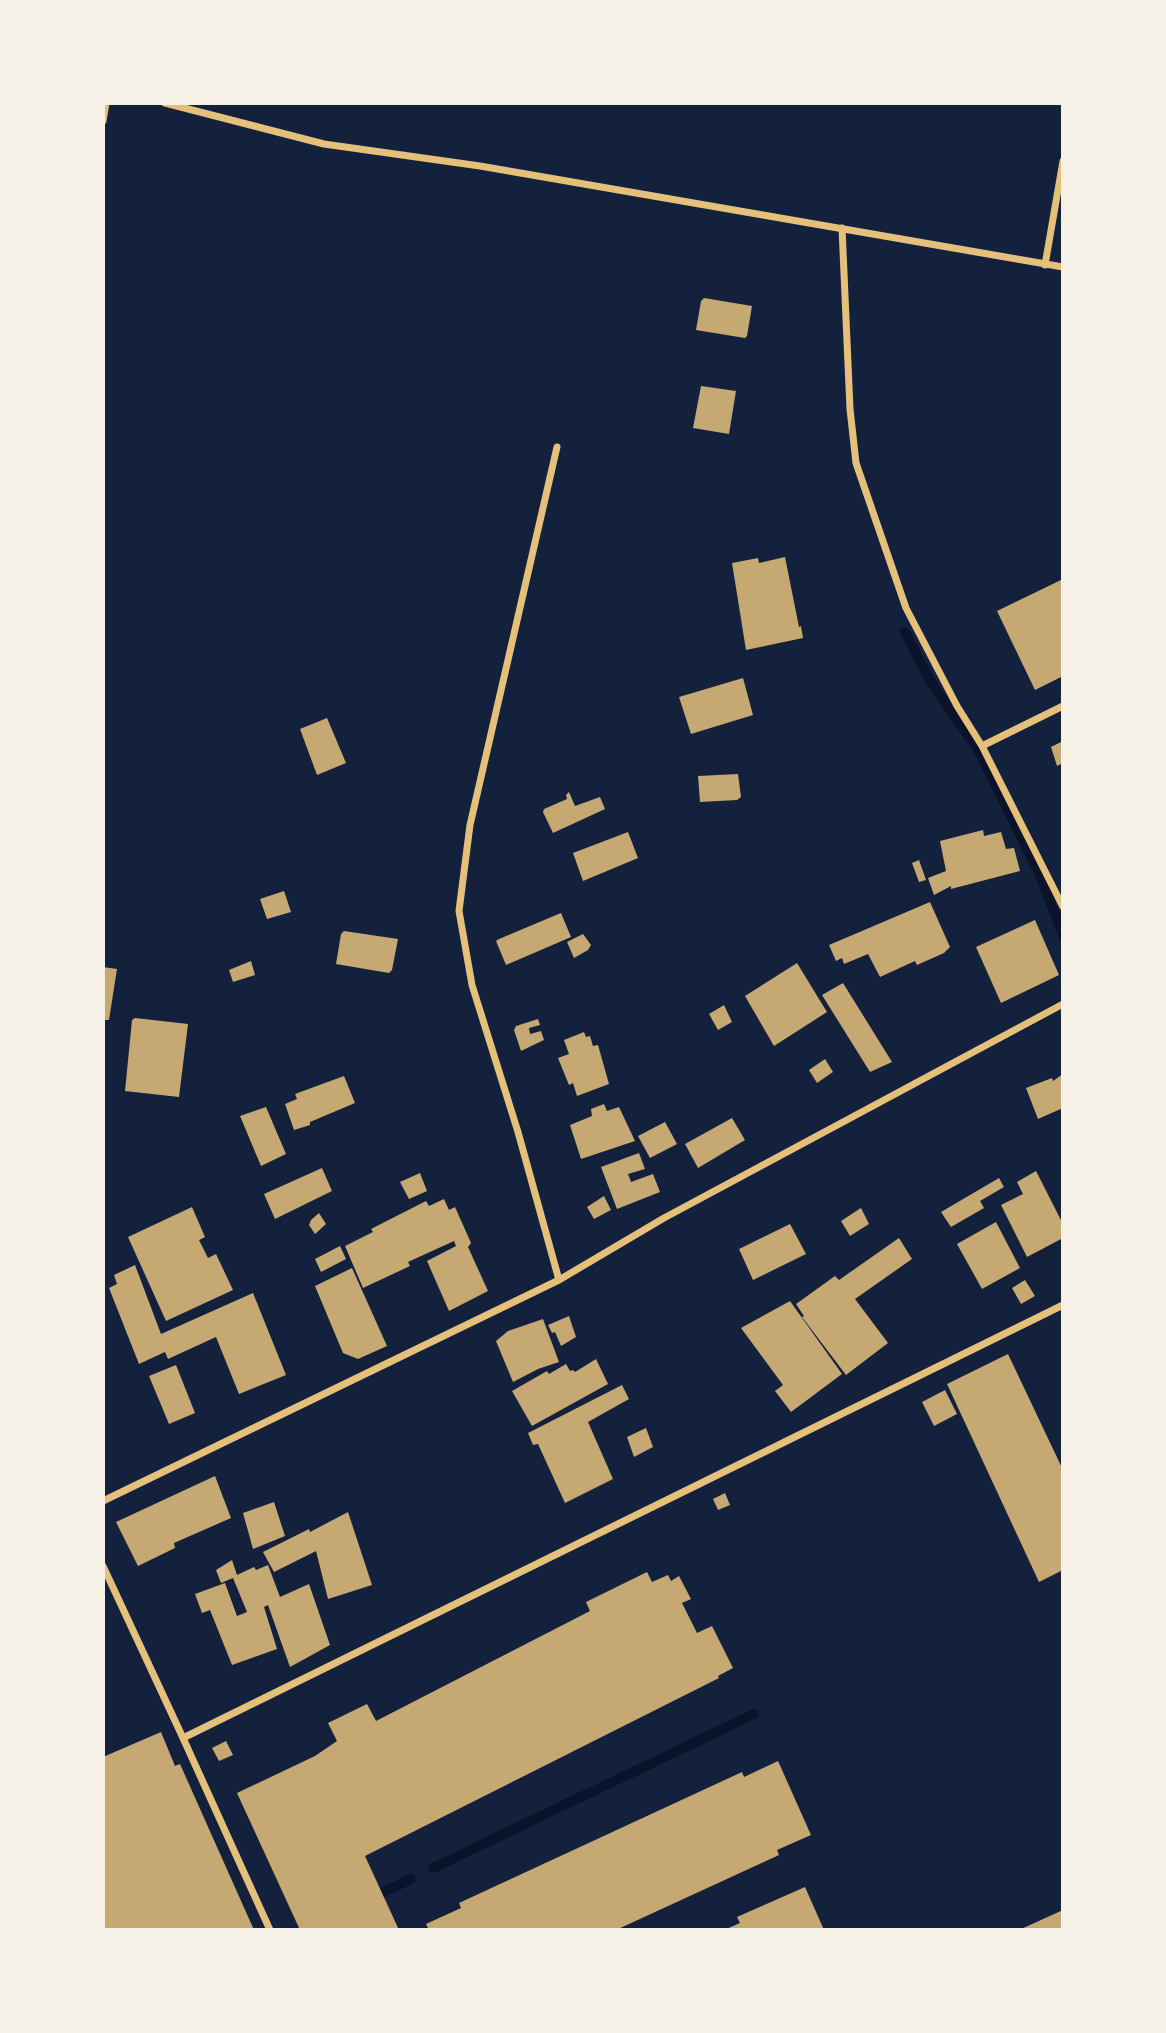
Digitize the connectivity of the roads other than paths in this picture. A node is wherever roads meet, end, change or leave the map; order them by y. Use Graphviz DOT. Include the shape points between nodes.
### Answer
graph roads {
  1 [pos="106,103"];
  2 [pos="166,103"];
  3 [pos="103,121"];
  4 [pos="1063,161"];
  5 [pos="842,228"];
  6 [pos="1045,265"];
  7 [pos="1063,267"];
  8 [pos="557,446"];
  9 [pos="1063,706"];
  10 [pos="982,746"];
  11 [pos="1063,907"];
  12 [pos="1063,1004"];
  13 [pos="559,1280"];
  14 [pos="1063,1305"];
  15 [pos="103,1501"];
  16 [pos="103,1566"];
  17 [pos="183,1738"];
  18 [pos="270,1930"];
  1 -- 3 [label="street"];
  2 -- 5 [label="street" via="324,144"];
  4 -- 6 [label="street"];
  5 -- 6 [label="street"];
  5 -- 10 [label="street" via="856,463 906,608"];
  6 -- 7 [label="street"];
  8 -- 13 [label="street" via="470,825 459,911 472,985"];
  9 -- 10 [label="street"];
  10 -- 11 [label="street"];
  12 -- 13 [label="street" via="664,1218"];
  13 -- 15 [label="street"];
  14 -- 17 [label="street"];
  16 -- 17 [label="street"];
  17 -- 18 [label="street"];
}
